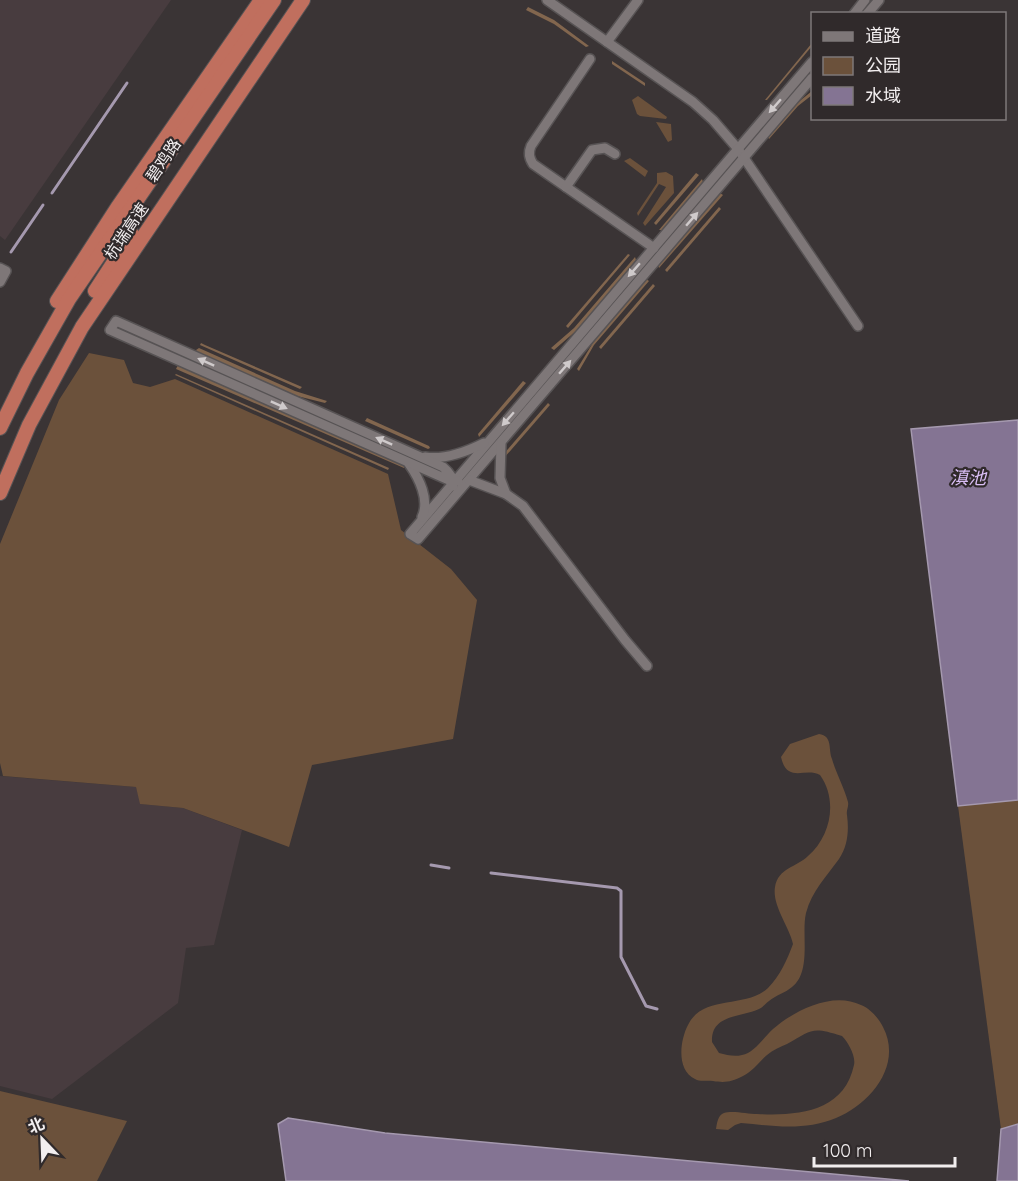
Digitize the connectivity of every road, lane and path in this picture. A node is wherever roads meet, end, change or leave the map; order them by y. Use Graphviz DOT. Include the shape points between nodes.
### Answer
graph roads {
  1 [pos="255,0"];
  2 [pos="261,0"];
  3 [pos="274,0"];
  4 [pos="293,0"];
  5 [pos="303,0"];
  6 [pos="547,0"];
  7 [pos="638,0"];
  8 [pos="865,0"];
  9 [pos="879,0"];
  10 [pos="856,12"];
  11 [pos="869,12"];
  12 [pos="607,42"];
  13 [pos="590,59"];
  14 [pos="811,64"];
  15 [pos="811,80"];
  16 [pos="183,113"];
  17 [pos="738,149"];
  18 [pos="615,154"];
  19 [pos="744,158"];
  20 [pos="567,188"];
  21 [pos="654,248"];
  22 [pos="3,269"];
  23 [pos="0,282"];
  24 [pos="858,326"];
  25 [pos="0,406"];
  26 [pos="0,428"];
  27 [pos="489,441"];
  28 [pos="501,442"];
  29 [pos="418,456"];
  30 [pos="407,462"];
  31 [pos="478,469"];
  32 [pos="0,470"];
  33 [pos="468,480"];
  34 [pos="453,482"];
  35 [pos="0,494"];
  36 [pos="506,494"];
  37 [pos="452,499"];
  38 [pos="421,521"];
  39 [pos="647,666"];
  1 -- 16 [label="highway"];
  2 -- 16 [label="highway, 杭瑞高速"];
  3 -- 26 [label="highway, 碧鸡路" via="75,290"];
  4 -- 32 [label="highway, 碧鸡路" via="96,289 43,379"];
  5 -- 35 [label="highway, 杭瑞高速" via="82,327 29,425"];
  6 -- 12 [label="street"];
  7 -- 12 [label="street"];
  8 -- 10 [label="street"];
  9 -- 11 [label="street"];
  12 -- 17 [label="street" via="693,102"];
  13 -- 20 [label="street" via="529,151 533,164"];
  14 -- 17 [label="street, one-way"];
  15 -- 19 [label="street"];
  16 -- 25 [label="highway, 杭瑞高速" via="70,280"];
  17 -- 19 [label="street"];
  17 -- 21 [label="street"];
  18 -- 20 [label="street" via="605,148 592,150"];
  19 -- 24 [label="street"];
  28 -- 19 [label="street, one-way"];
  20 -- 21 [label="street"];
  21 -- 27 [label="street, one-way"];
  22 -- 23 [label="street"];
  27 -- 29 [label="street" via="445,457"];
  27 -- 34 [label="street"];
  28 -- 31 [label="street"];
  28 -- 36 [label="street" via="499,468"];
  29 -- 30 [label="street, one-way" via="116,321 110,330"];
  29 -- 34 [label="street" via="443,467"];
  30 -- 34 [label="street"];
  30 -- 38 [label="street" via="423,491 425,511"];
  31 -- 33 [label="street"];
  31 -- 34 [label="street"];
  33 -- 36 [label="street"];
  33 -- 37 [label="street"];
  34 -- 37 [label="street"];
  34 -- 38 [label="street"];
  36 -- 39 [label="street" via="523,506"];
  37 -- 38 [label="street" via="418,539 410,534"];
}
